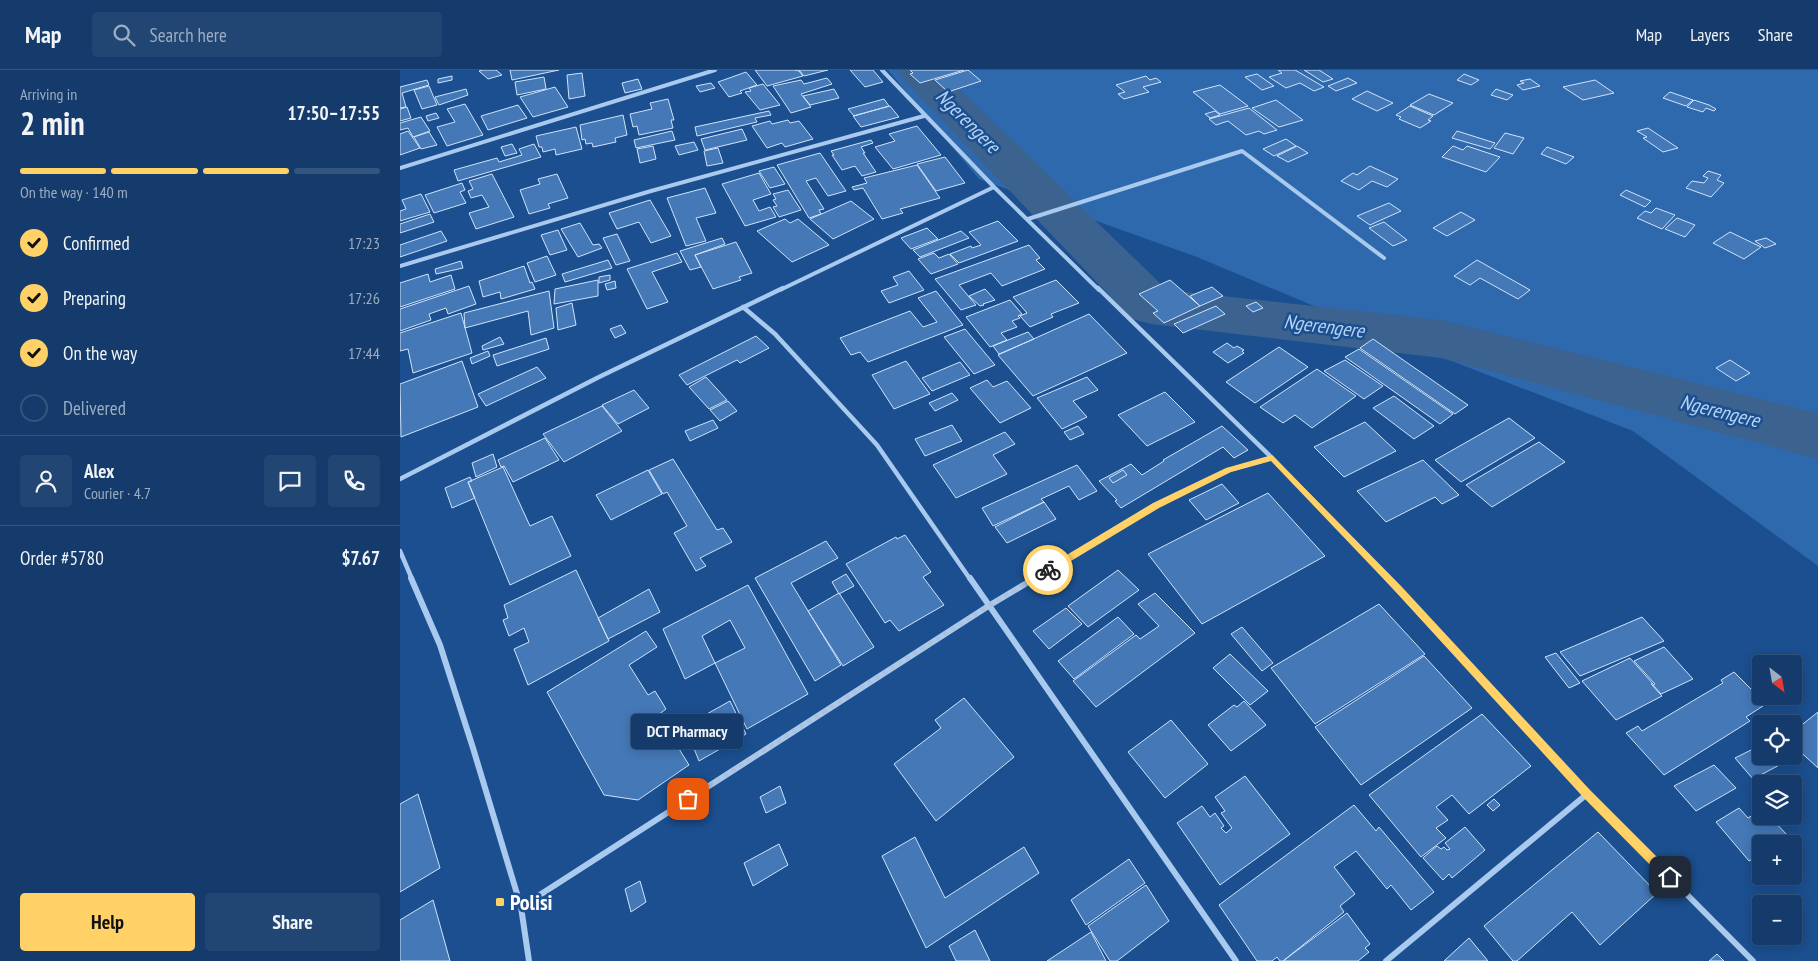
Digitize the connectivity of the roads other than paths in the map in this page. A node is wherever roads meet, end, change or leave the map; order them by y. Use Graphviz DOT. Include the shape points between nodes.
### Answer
graph roads {
  1 [pos="715,70"];
  2 [pos="882,70"];
  3 [pos="924,116"];
  4 [pos="400,168"];
  5 [pos="994,188"];
  6 [pos="1028,219"];
  7 [pos="1384,258"];
  8 [pos="400,266"];
  9 [pos="743,307"];
  10 [pos="1272,458"];
  11 [pos="400,480"];
  12 [pos="400,551"];
  13 [pos="990,605"];
  14 [pos="1587,794"];
  15 [pos="521,907"];
  16 [pos="529,961"];
  17 [pos="1236,961"];
  18 [pos="1386,961"];
  19 [pos="1753,961"];
  1 -- 4 [label="street"];
  2 -- 3 [label="street"];
  3 -- 5 [label="street"];
  3 -- 8 [label="street" via="650,191"];
  5 -- 6 [label="street"];
  5 -- 9 [label="street"];
  6 -- 7 [label="street" via="1242,151"];
  6 -- 10 [label="street"];
  9 -- 11 [label="street"];
  9 -- 13 [label="street" via="774,334 878,445"];
  10 -- 13 [label="street" via="1229,470 1156,506"];
  10 -- 14 [label="street" via="1405,596"];
  12 -- 15 [label="street" via="440,644"];
  13 -- 15 [label="street"];
  13 -- 17 [label="street"];
  14 -- 18 [label="street"];
  14 -- 19 [label="street"];
  15 -- 16 [label="street"];
}
